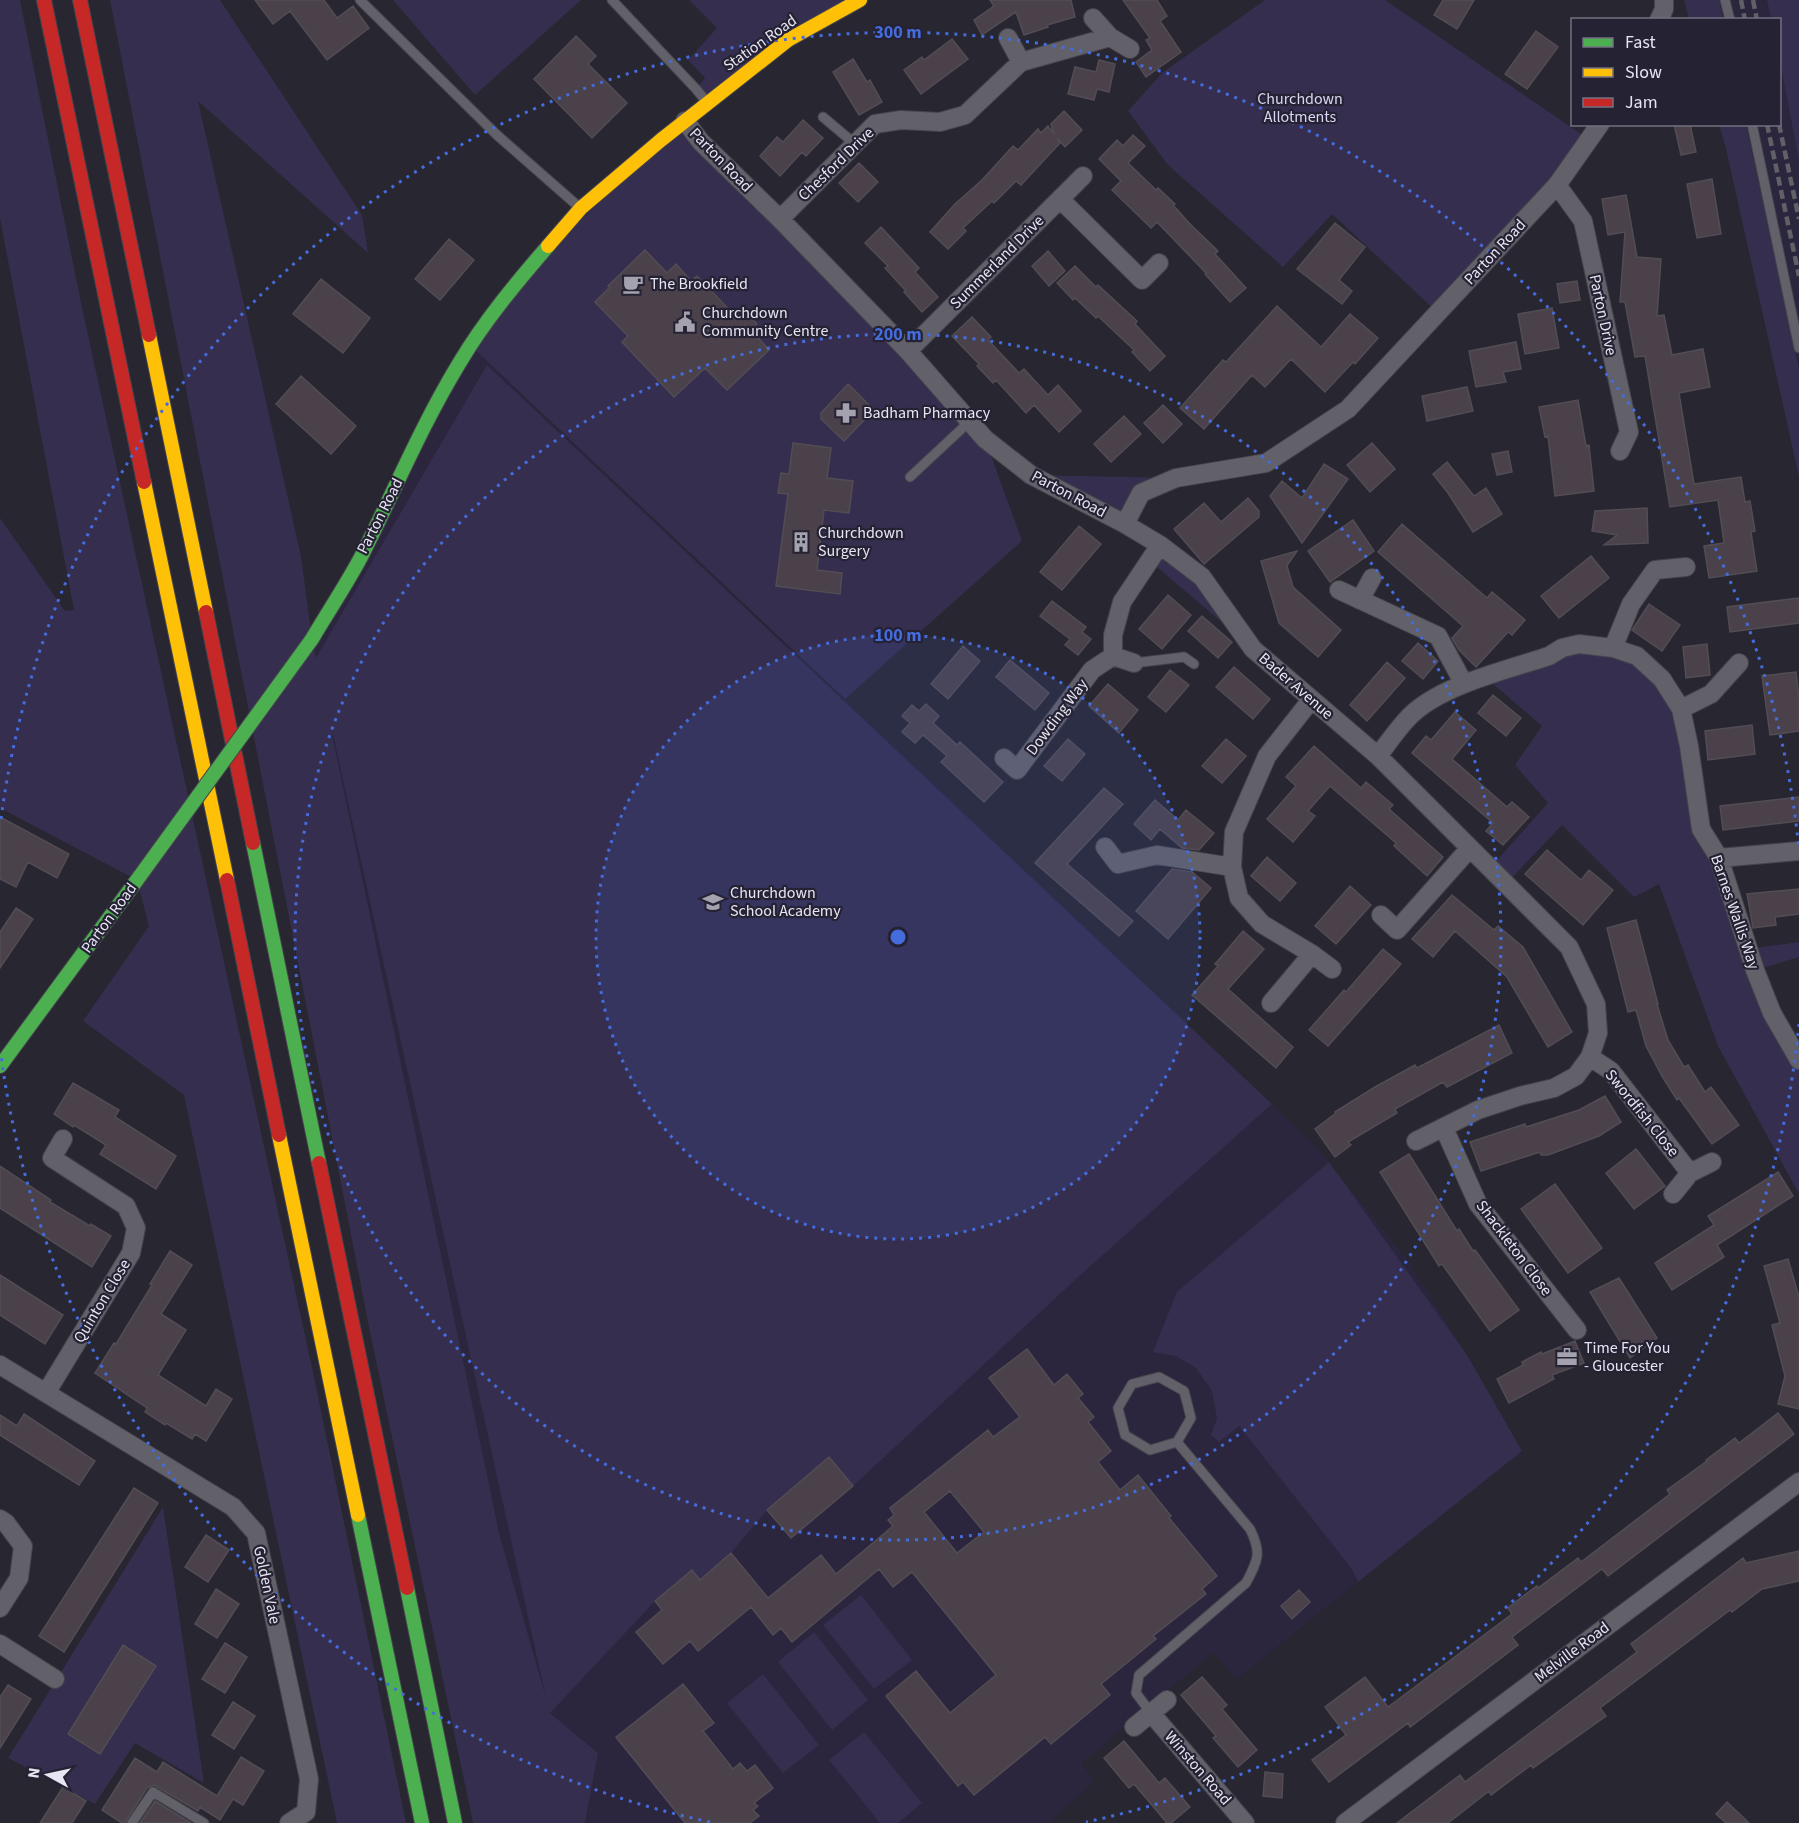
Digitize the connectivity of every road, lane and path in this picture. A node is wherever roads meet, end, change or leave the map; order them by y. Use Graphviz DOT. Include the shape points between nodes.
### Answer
graph roads {
  1 [pos="44,0"];
  2 [pos="80,0"];
  3 [pos="360,0"];
  4 [pos="612,0"];
  5 [pos="860,0"];
  6 [pos="1664,0"];
  7 [pos="1725,0"];
  8 [pos="1093,18"];
  9 [pos="1660,18"];
  10 [pos="1730,18"];
  11 [pos="1110,37"];
  12 [pos="1008,38"];
  13 [pos="1130,49"];
  14 [pos="1021,62"];
  15 [pos="707,103"];
  16 [pos="823,117"];
  17 [pos="685,122"];
  18 [pos="1599,126"];
  19 [pos="1752,126"];
  20 [pos="855,144"];
  21 [pos="1083,176"];
  22 [pos="1557,185"];
  23 [pos="1060,199"];
  24 [pos="581,208"];
  25 [pos="780,219"];
  26 [pos="1159,263"];
  27 [pos="1799,348"];
  28 [pos="908,351"];
  29 [pos="969,422"];
  30 [pos="1620,451"];
  31 [pos="910,477"];
  32 [pos="1125,524"];
  33 [pos="1160,545"];
  34 [pos="1686,567"];
  35 [pos="1372,578"];
  36 [pos="1339,590"];
  37 [pos="1360,600"];
  38 [pos="1613,648"];
  39 [pos="1113,656"];
  40 [pos="1134,663"];
  41 [pos="1739,663"];
  42 [pos="1194,664"];
  43 [pos="1464,684"];
  44 [pos="1311,700"];
  45 [pos="1681,709"];
  46 [pos="1378,756"];
  47 [pos="1004,758"];
  48 [pos="1105,848"];
  49 [pos="1470,848"];
  50 [pos="1799,851"];
  51 [pos="1719,858"];
  52 [pos="1232,867"];
  53 [pos="1381,915"];
  54 [pos="1312,954"];
  55 [pos="1332,969"];
  56 [pos="1271,1003"];
  57 [pos="1590,1056"];
  58 [pos="1799,1060"];
  59 [pos="0,1066"];
  60 [pos="1444,1128"];
  61 [pos="63,1139"];
  62 [pos="1416,1141"];
  63 [pos="1712,1162"];
  64 [pos="1690,1173"];
  65 [pos="1673,1194"];
  66 [pos="1577,1330"];
  67 [pos="0,1365"];
  68 [pos="46,1393"];
  69 [pos="1177,1442"];
  70 [pos="1799,1482"];
  71 [pos="0,1519"];
  72 [pos="0,1608"];
  73 [pos="0,1644"];
  74 [pos="56,1679"];
  75 [pos="1167,1700"];
  76 [pos="1151,1713"];
  77 [pos="1134,1727"];
  78 [pos="132,1823"];
  79 [pos="204,1823"];
  80 [pos="289,1823"];
  81 [pos="422,1823"];
  82 [pos="455,1823"];
  83 [pos="1245,1823"];
  84 [pos="1345,1823"];
  1 -- 81 [label="main road"];
  2 -- 82 [label="main road"];
  3 -- 24 [label="lane" via="497,135"];
  4 -- 15 [label="lane"];
  5 -- 15 [label="main road, Station Road" via="788,40"];
  6 -- 9 [label="street"];
  7 -- 10 [label="lane"];
  8 -- 11 [label="street"];
  11 -- 13 [label="street"];
  11 -- 14 [label="street, Chesford Drive"];
  12 -- 14 [label="street"];
  14 -- 20 [label="street, Chesford Drive" via="964,115 940,122 901,120 875,124"];
  15 -- 17 [label="main road, Station Road"];
  16 -- 20 [label="lane"];
  17 -- 24 [label="main road, Parton Road"];
  17 -- 25 [label="street, Parton Road"];
  18 -- 22 [label="street, Parton Road"];
  19 -- 27 [label="lane"];
  20 -- 25 [label="street, Chesford Drive"];
  21 -- 23 [label="street, Summerland Drive"];
  22 -- 30 [label="street, Parton Drive" via="1582,221 1629,432"];
  22 -- 32 [label="street, Parton Road" via="1348,409 1266,463 1176,478 1141,493"];
  23 -- 26 [label="street" via="1142,280"];
  23 -- 28 [label="street, Summerland Drive"];
  24 -- 59 [label="main road, Parton Road, bridge" via="522,276 460,362 360,558 312,639"];
  25 -- 28 [label="street, Parton Road"];
  28 -- 29 [label="street, Parton Road"];
  29 -- 31 [label="lane"];
  29 -- 32 [label="street, Parton Road" via="985,440 1031,475"];
  32 -- 33 [label="street, Bader Avenue"];
  33 -- 39 [label="street" via="1122,602 1113,635"];
  33 -- 44 [label="street, Bader Avenue" via="1202,577 1253,649"];
  34 -- 38 [label="street" via="1655,570 1631,604"];
  35 -- 37 [label="street"];
  36 -- 37 [label="street"];
  37 -- 43 [label="street" via="1438,636"];
  38 -- 43 [label="street, Barnes Wallis Way" via="1579,644 1562,648 1549,656"];
  38 -- 45 [label="street, Barnes Wallis Way" via="1637,656 1662,679"];
  39 -- 40 [label="street"];
  39 -- 47 [label="street, Dowding Way" via="1092,670 1017,770"];
  40 -- 42 [label="lane" via="1184,657"];
  41 -- 45 [label="street" via="1711,694"];
  43 -- 46 [label="street, Barnes Wallis Way" via="1410,716"];
  44 -- 46 [label="street, Bader Avenue"];
  44 -- 52 [label="street" via="1267,756 1234,832"];
  45 -- 51 [label="street, Barnes Wallis Way" via="1701,829"];
  46 -- 49 [label="street, Bader Avenue"];
  48 -- 52 [label="street" via="1122,872 1157,855"];
  49 -- 53 [label="street" via="1396,930"];
  49 -- 57 [label="street, Bader Avenue" via="1569,947 1596,1004 1598,1033"];
  50 -- 51 [label="street"];
  51 -- 58 [label="street, Barnes Wallis Way" via="1772,1013"];
  52 -- 54 [label="street" via="1239,898 1262,924"];
  54 -- 55 [label="street"];
  54 -- 56 [label="street"];
  57 -- 60 [label="street, Bader Avenue" via="1576,1076 1554,1088 1478,1110"];
  57 -- 64 [label="street, Swordfish Close" via="1611,1071"];
  60 -- 62 [label="street, Bader Avenue"];
  60 -- 66 [label="street, Shackleton Close" via="1478,1204"];
  61 -- 68 [label="street, Quinton Close" via="52,1158 126,1206 136,1228 131,1253"];
  63 -- 64 [label="street, Swordfish Close"];
  64 -- 65 [label="street, Swordfish Close"];
  67 -- 68 [label="street, Golden Vale"];
  68 -- 80 [label="street, Golden Vale" via="233,1507 256,1533 309,1779 306,1812"];
  69 -- 69 [label="lane" via="1150,1450 1125,1435 1118,1408 1132,1384 1159,1377 1184,1391 1191,1418"];
  69 -- 76 [label="lane" via="1250,1529 1258,1546 1255,1565 1246,1583 1139,1675 1136,1693"];
  70 -- 84 [label="street, Melville Road"];
  71 -- 72 [label="street" via="23,1546 19,1578"];
  73 -- 74 [label="street"];
  75 -- 76 [label="street"];
  76 -- 77 [label="street"];
  76 -- 83 [label="street, Winston Road"];
  78 -- 79 [label="lane" via="153,1792"];
}
